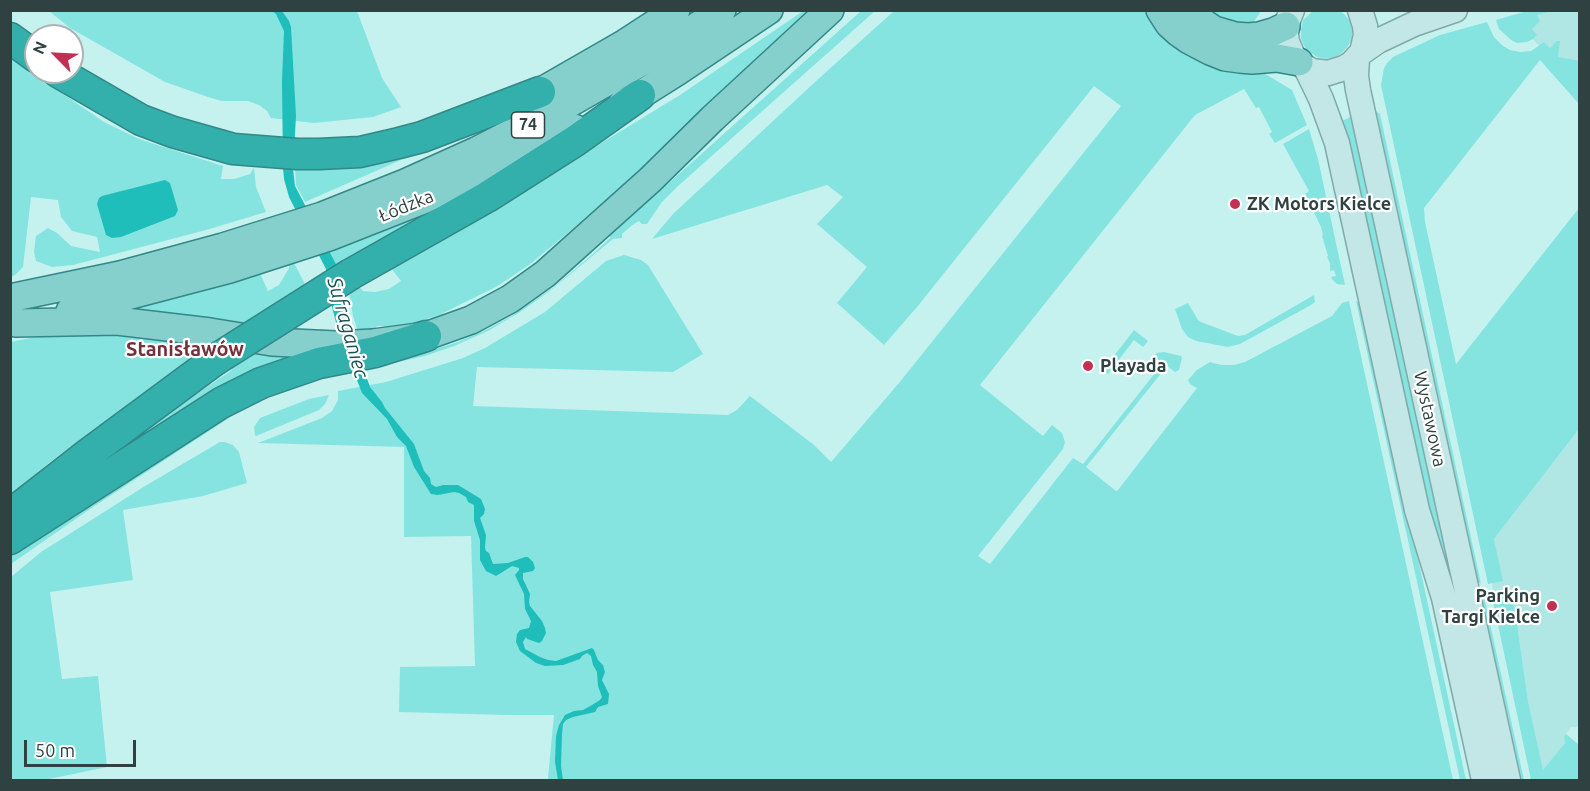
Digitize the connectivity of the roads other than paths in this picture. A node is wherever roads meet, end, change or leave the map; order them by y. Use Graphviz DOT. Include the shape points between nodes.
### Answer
graph roads {
  1 [pos="676,10"];
  2 [pos="722,10"];
  3 [pos="769,10"];
  4 [pos="830,10"];
  5 [pos="1160,10"];
  6 [pos="1189,10"];
  7 [pos="1359,10"];
  8 [pos="1455,10"];
  9 [pos="1289,18"];
  10 [pos="10,38"];
  11 [pos="10,45"];
  12 [pos="24,49"];
  13 [pos="24,52"];
  14 [pos="1359,55"];
  15 [pos="1302,64"];
  16 [pos="79,84"];
  17 [pos="540,92"];
  18 [pos="639,95"];
  19 [pos="325,226"];
  20 [pos="12,315"];
  21 [pos="426,336"];
  22 [pos="318,354"];
  23 [pos="10,514"];
  24 [pos="10,538"];
  25 [pos="1484,780"];
  26 [pos="1508,780"];
  1 -- 17 [label="main road, 74"];
  2 -- 19 [label="main road, Łódzka / 74" via="650,57 539,120"];
  3 -- 18 [label="main road, Łódzka / 74"];
  4 -- 21 [label="main road" via="545,273 510,299 471,320"];
  5 -- 15 [label="main road" via="1179,33 1210,51 1240,59 1277,58"];
  6 -- 9 [label="main road" via="1214,30 1235,36 1273,32"];
  7 -- 14 [label="street, Wystawowa" via="1366,35"];
  8 -- 14 [label="street" via="1405,28"];
  9 -- 15 [label="street, Wystawowa" via="1287,42"];
  10 -- 12 [label="highway"];
  11 -- 13 [label="highway"];
  14 -- 15 [label="street" via="1352,64 1337,71 1320,72"];
  14 -- 26 [label="street, Wystawowa" via="1358,90"];
  15 -- 25 [label="street, Wystawowa" via="1321,99 1337,143 1417,510 1444,598"];
  16 -- 17 [label="highway" via="141,120 173,132 233,149 297,154 360,152 399,143"];
  17 -- 19 [label="main road, 74" via="408,166"];
  18 -- 19 [label="main road, Łódzka / 74" via="423,200"];
  18 -- 23 [label="highway, bridge" via="487,197 351,274 215,360"];
  19 -- 20 [label="main road, Łódzka / 74" via="263,247 189,281 105,303"];
  20 -- 22 [label="main road" via="117,321 210,332"];
  21 -- 22 [label="highway"];
  22 -- 24 [label="highway" via="221,403"];
}
